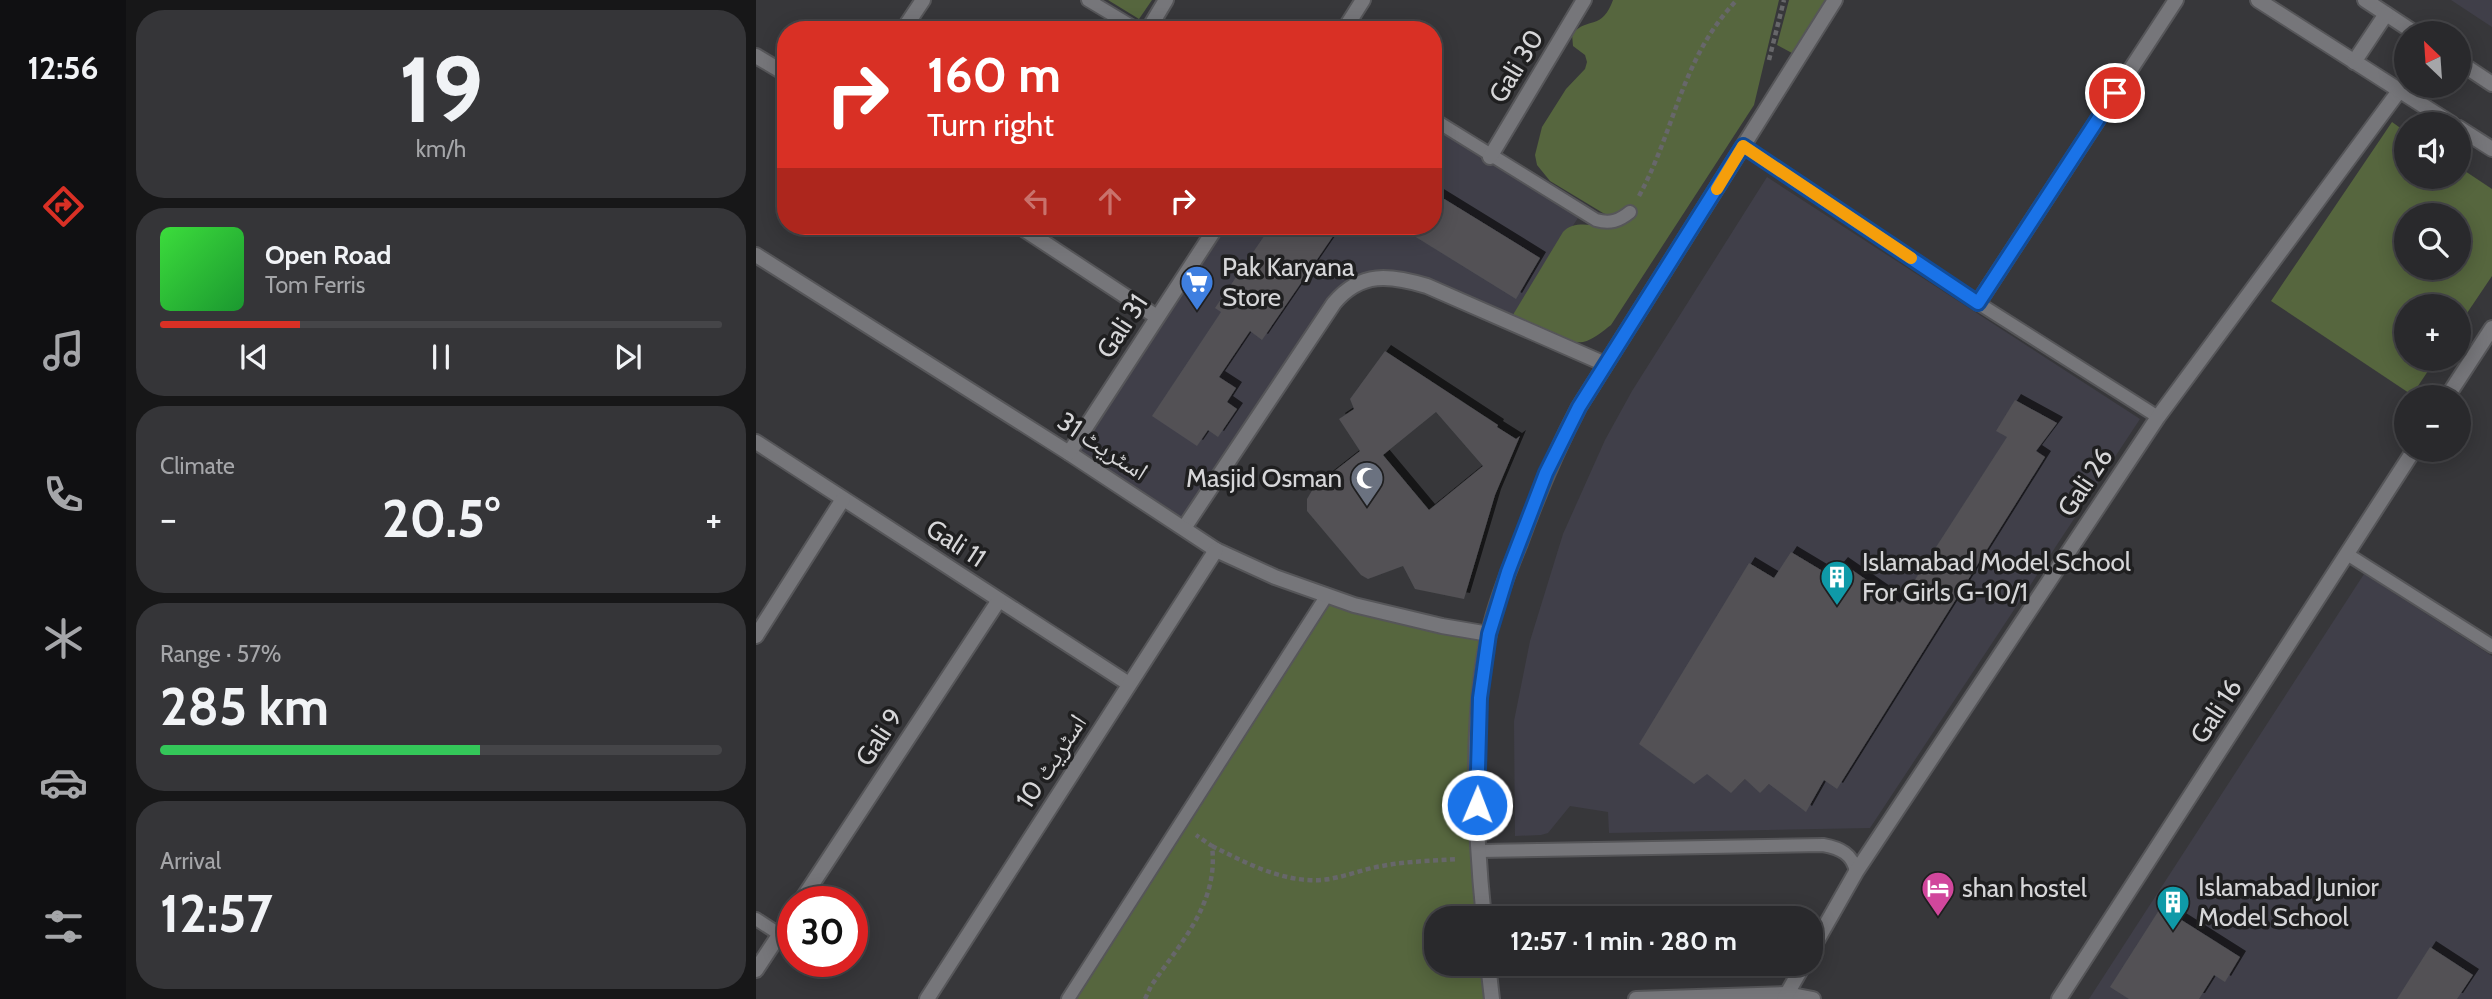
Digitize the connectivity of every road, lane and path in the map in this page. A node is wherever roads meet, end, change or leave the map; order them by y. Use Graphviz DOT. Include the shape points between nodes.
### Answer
graph roads {
  1 [pos="923,0"];
  2 [pos="1088,0"];
  3 [pos="1166,0"];
  4 [pos="1363,0"];
  5 [pos="1584,0"];
  6 [pos="1737,0"];
  7 [pos="1835,0"];
  8 [pos="2176,0"];
  9 [pos="2258,0"];
  10 [pos="2365,0"];
  11 [pos="2386,14"];
  12 [pos="909,21"];
  13 [pos="1123,21"];
  14 [pos="1153,21"];
  15 [pos="1350,21"];
  16 [pos="2397,21"];
  17 [pos="756,56"];
  18 [pos="2354,62"];
  19 [pos="777,69"];
  20 [pos="2471,70"];
  21 [pos="2492,84"];
  22 [pos="2394,88"];
  23 [pos="2394,98"];
  24 [pos="2410,98"];
  25 [pos="2433,112"];
  26 [pos="1442,125"];
  27 [pos="2471,136"];
  28 [pos="1743,146"];
  29 [pos="2492,149"];
  30 [pos="1490,156"];
  31 [pos="1630,212"];
  32 [pos="1034,235"];
  33 [pos="1211,235"];
  34 [pos="756,255"];
  35 [pos="1978,303"];
  36 [pos="1157,317"];
  37 [pos="2492,328"];
  38 [pos="2486,351"];
  39 [pos="1605,363"];
  40 [pos="2457,385"];
  41 [pos="2158,417"];
  42 [pos="756,442"];
  43 [pos="1069,453"];
  44 [pos="2405,462"];
  45 [pos="843,499"];
  46 [pos="1184,528"];
  47 [pos="1216,550"];
  48 [pos="2347,554"];
  49 [pos="1327,595"];
  50 [pos="999,600"];
  51 [pos="1489,634"];
  52 [pos="756,636"];
  53 [pos="2492,646"];
  54 [pos="1129,684"];
  55 [pos="1180,823"];
  56 [pos="1875,844"];
  57 [pos="1212,846"];
  58 [pos="1843,850"];
  59 [pos="1479,854"];
  60 [pos="1856,872"];
  61 [pos="811,886"];
  62 [pos="1483,906"];
  63 [pos="756,919"];
  64 [pos="1823,930"];
  65 [pos="777,933"];
  66 [pos="777,937"];
  67 [pos="756,970"];
  68 [pos="1489,976"];
  69 [pos="1797,976"];
  70 [pos="1785,996"];
  71 [pos="927,999"];
  72 [pos="1068,999"];
  73 [pos="1144,999"];
  74 [pos="1492,999"];
  75 [pos="1636,999"];
  76 [pos="1813,999"];
  77 [pos="2059,999"];
  1 -- 12 [label="street"];
  2 -- 13 [label="lane"];
  3 -- 14 [label="street"];
  4 -- 15 [label="street"];
  5 -- 30 [label="street, Gali 30"];
  6 -- 31 [label="path" via="1717,21 1694,60 1658,156"];
  7 -- 28 [label="street"];
  8 -- 35 [label="street"];
  9 -- 18 [label="street"];
  10 -- 11 [label="street"];
  11 -- 16 [label="street"];
  11 -- 18 [label="street"];
  17 -- 19 [label="street"];
  18 -- 22 [label="street"];
  20 -- 21 [label="street"];
  23 -- 41 [label="street, Gali 26"];
  24 -- 25 [label="street"];
  26 -- 30 [label="lane"];
  27 -- 29 [label="street"];
  28 -- 35 [label="lane"];
  28 -- 39 [label="street"];
  30 -- 31 [label="lane" via="1596,220 1621,220"];
  32 -- 36 [label="street"];
  33 -- 36 [label="street, Gali 31"];
  34 -- 43 [label="street, اسٹریٹ 31"];
  35 -- 41 [label="lane"];
  36 -- 43 [label="street, Gali 31"];
  37 -- 38 [label="street"];
  38 -- 40 [label="street"];
  39 -- 46 [label="street" via="1427,286 1401,278 1355,284 1334,303"];
  39 -- 51 [label="street" via="1546,473"];
  41 -- 56 [label="street, Gali 26"];
  42 -- 45 [label="street, Gali 11"];
  43 -- 46 [label="street, اسٹریٹ 31"];
  44 -- 48 [label="street, Gali 16"];
  45 -- 50 [label="street, Gali 11"];
  45 -- 52 [label="street"];
  46 -- 47 [label="street, اسٹریٹ 31"];
  47 -- 49 [label="street, اسٹریٹ 31"];
  47 -- 54 [label="street, اسٹریٹ 10"];
  48 -- 53 [label="lane"];
  48 -- 77 [label="street, Gali 16"];
  49 -- 51 [label="street, اسٹریٹ 31" via="1396,616"];
  49 -- 55 [label="lane"];
  50 -- 54 [label="street, Gali 11"];
  50 -- 61 [label="street, Gali 9"];
  51 -- 59 [label="street" via="1478,727"];
  54 -- 71 [label="street, اسٹریٹ 10"];
  55 -- 57 [label="path"];
  55 -- 72 [label="lane"];
  56 -- 58 [label="lane" via="1855,852"];
  56 -- 60 [label="street, Gali 26"];
  57 -- 59 [label="path" via="1263,869 1310,880"];
  57 -- 73 [label="path" via="1213,874 1201,914"];
  58 -- 59 [label="lane" via="1823,845"];
  58 -- 60 [label="lane" via="1855,863"];
  59 -- 62 [label="street"];
  60 -- 64 [label="street, Gali 26"];
  63 -- 65 [label="lane"];
  66 -- 67 [label="street"];
  68 -- 74 [label="street"];
  69 -- 70 [label="street"];
  70 -- 75 [label="street"];
  70 -- 76 [label="street"];
}
